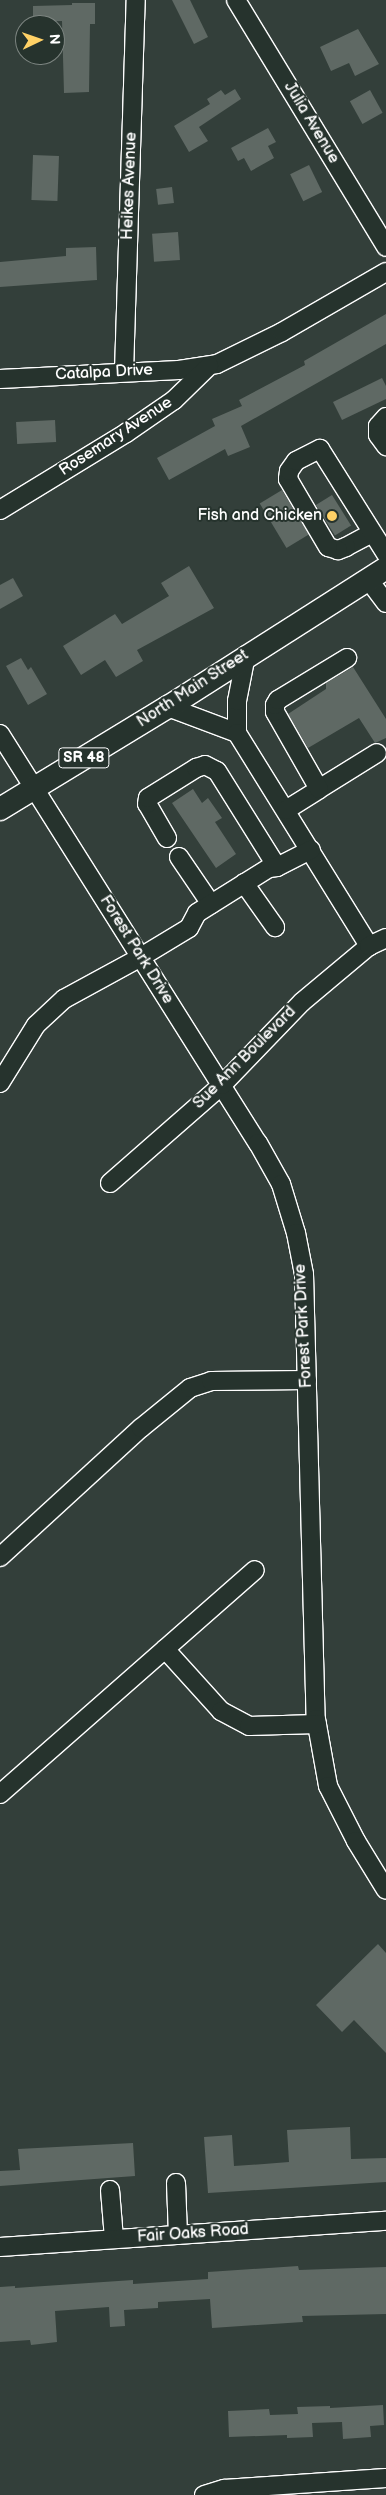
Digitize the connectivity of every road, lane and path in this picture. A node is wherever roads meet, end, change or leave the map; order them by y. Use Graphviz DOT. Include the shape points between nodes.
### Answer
graph roads {
  1 [pos="136,0"];
  2 [pos="236,0"];
  3 [pos="386,247"];
  4 [pos="386,272"];
  5 [pos="209,366"];
  6 [pos="124,372"];
  7 [pos="0,379"];
  8 [pos="386,417"];
  9 [pos="386,446"];
  10 [pos="0,510"];
  11 [pos="372,533"];
  12 [pos="386,554"];
  13 [pos="377,574"];
  14 [pos="386,603"];
  15 [pos="246,655"];
  16 [pos="347,658"];
  17 [pos="168,707"];
  18 [pos="237,732"];
  19 [pos="3,745"];
  20 [pos="377,753"];
  21 [pos="34,788"];
  22 [pos="319,789"];
  23 [pos="0,809"];
  24 [pos="286,810"];
  25 [pos="167,838"];
  26 [pos="311,850"];
  27 [pos="179,857"];
  28 [pos="277,867"];
  29 [pos="244,883"];
  30 [pos="211,904"];
  31 [pos="275,927"];
  32 [pos="386,938"];
  33 [pos="369,946"];
  34 [pos="141,957"];
  35 [pos="0,1083"];
  36 [pos="222,1085"];
  37 [pos="110,1184"];
  38 [pos="307,1380"];
  39 [pos="0,1557"];
  40 [pos="255,1570"];
  41 [pos="165,1649"];
  42 [pos="317,1724"];
  43 [pos="0,1794"];
  44 [pos="386,1890"];
  45 [pos="176,2183"];
  46 [pos="110,2190"];
  47 [pos="386,2221"];
  48 [pos="178,2235"];
  49 [pos="114,2239"];
  50 [pos="0,2247"];
  51 [pos="386,2478"];
  52 [pos="204,2495"];
  1 -- 6 [label="street, Heikes Avenue"];
  2 -- 3 [label="street, Julia Avenue"];
  4 -- 5 [label="street, Rosemary Avenue" via="282,332"];
  5 -- 6 [label="street, Catalpa Drive"];
  5 -- 10 [label="street, Rosemary Avenue" via="174,400 126,434"];
  6 -- 7 [label="street, Catalpa Drive"];
  8 -- 9 [label="street" via="378,426 378,435"];
  11 -- 11 [label="street" via="320,449 296,462 289,471 288,479 328,547 338,550"];
  11 -- 12 [label="street"];
  13 -- 14 [label="street"];
  13 -- 15 [label="main road, North Main Street / SR 48"];
  15 -- 17 [label="main road, North Main Street / SR 48"];
  15 -- 18 [label="street" via="237,700"];
  16 -- 22 [label="street" via="278,700 275,705 275,712"];
  17 -- 18 [label="street"];
  17 -- 21 [label="main road, North Main Street / SR 48"];
  18 -- 24 [label="street"];
  19 -- 21 [label="street, Forest Park Drive"];
  20 -- 22 [label="street"];
  21 -- 23 [label="main road, North Main Street / SR 48"];
  21 -- 34 [label="street, Forest Park Drive"];
  22 -- 24 [label="street"];
  24 -- 26 [label="street"];
  25 -- 28 [label="street" via="147,804 148,798 205,765 217,771"];
  26 -- 28 [label="street"];
  26 -- 33 [label="street"];
  27 -- 30 [label="street"];
  28 -- 29 [label="street" via="269,868"];
  29 -- 30 [label="street"];
  29 -- 31 [label="street"];
  30 -- 34 [label="street" via="197,913 189,928"];
  32 -- 33 [label="street, Sue Ann Boulevard"];
  33 -- 36 [label="street, Sue Ann Boulevard" via="302,1002"];
  34 -- 35 [label="street" via="64,999 36,1025"];
  34 -- 36 [label="street, Forest Park Drive"];
  36 -- 37 [label="street, Sue Ann Boulevard"];
  36 -- 38 [label="street, Forest Park Drive" via="280,1184 296,1233 304,1274"];
  38 -- 39 [label="street" via="211,1381 190,1388 141,1428"];
  38 -- 42 [label="street, Forest Park Drive"];
  40 -- 41 [label="street"];
  41 -- 42 [label="street" via="221,1711 249,1726"];
  41 -- 43 [label="street"];
  42 -- 44 [label="street, Forest Park Drive" via="328,1786"];
  45 -- 48 [label="street"];
  46 -- 49 [label="street"];
  47 -- 48 [label="street, Fair Oaks Road"];
  48 -- 49 [label="street, Fair Oaks Road"];
  49 -- 50 [label="street, Fair Oaks Road"];
  51 -- 52 [label="street" via="224,2489"];
}
